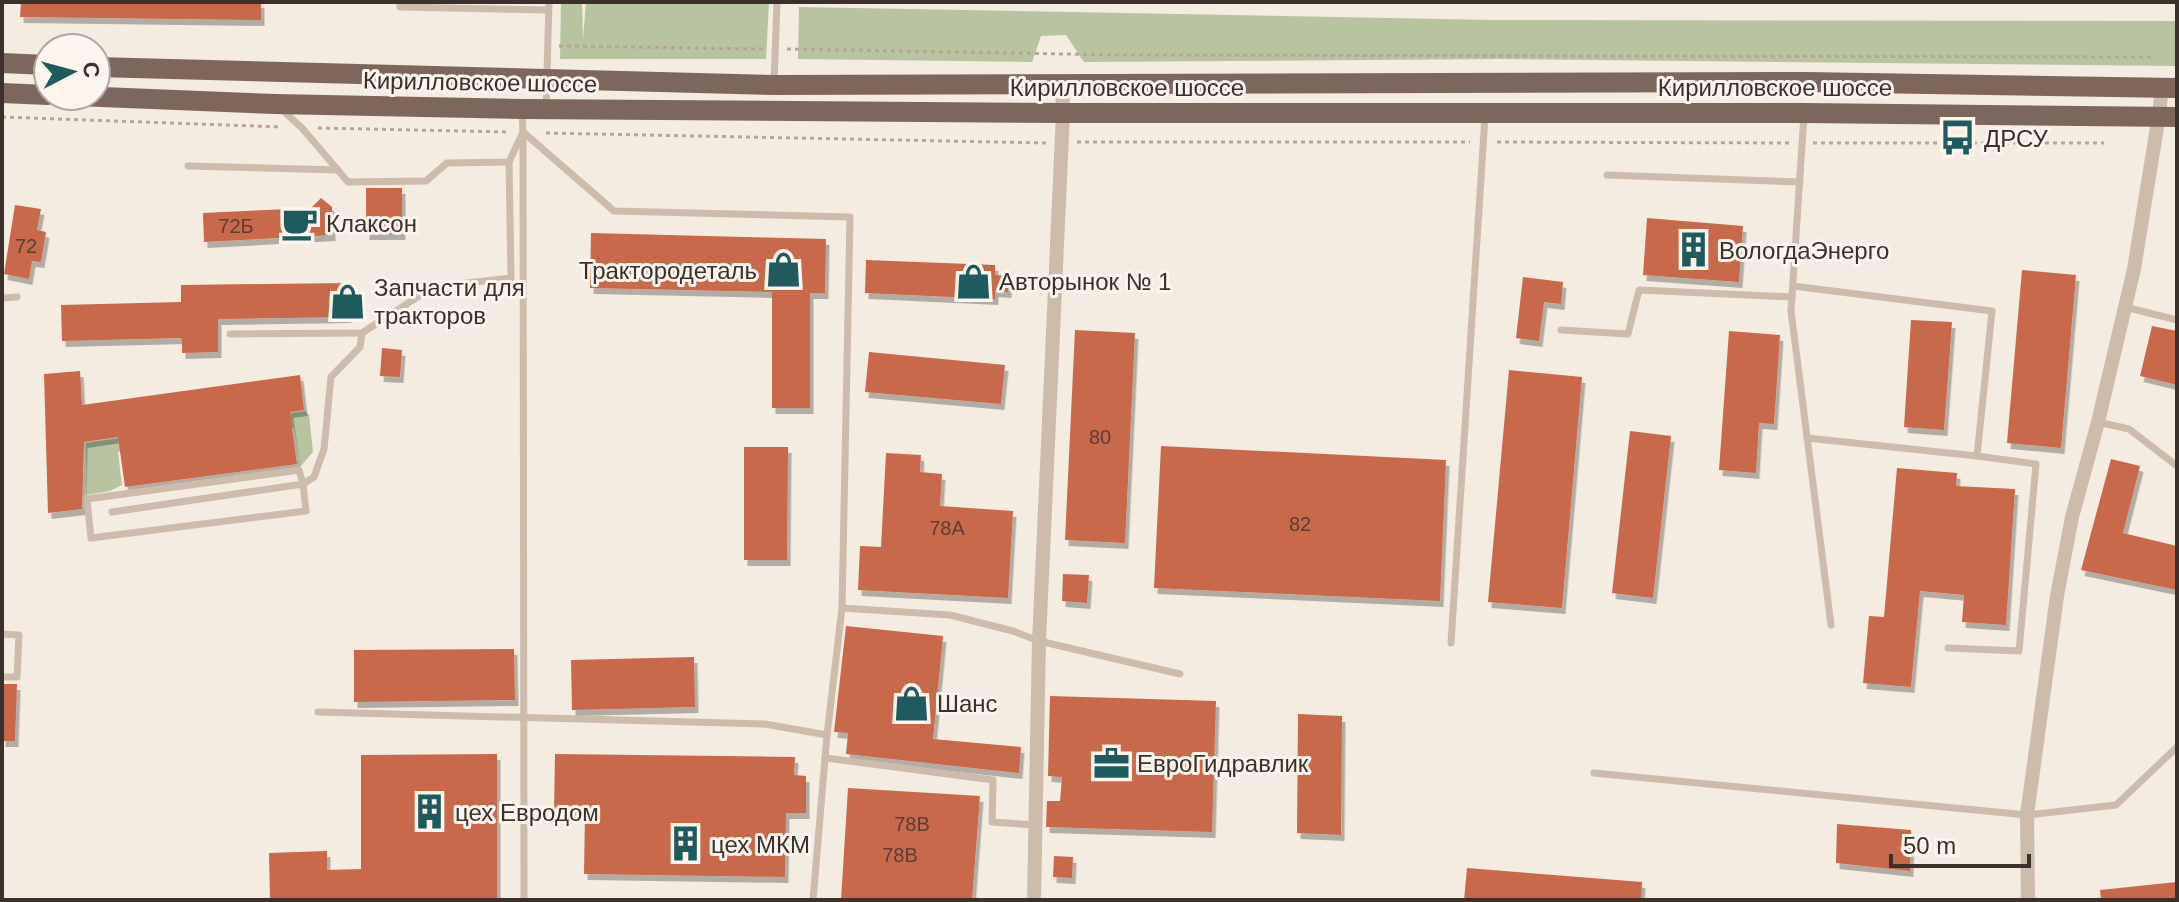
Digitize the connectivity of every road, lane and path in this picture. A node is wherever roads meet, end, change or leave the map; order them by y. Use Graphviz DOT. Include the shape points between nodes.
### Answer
graph roads {
  1 [pos="400,2"];
  2 [pos="777,2"];
  3 [pos="482,6"];
  4 [pos="548,6"];
  5 [pos="548,46"];
  6 [pos="775,49"];
  7 [pos="2155,57"];
  8 [pos="2,63"];
  9 [pos="32,64"];
  10 [pos="112,67"];
  11 [pos="547,81"];
  12 [pos="1062,84"];
  13 [pos="774,85"];
  14 [pos="2169,87"];
  15 [pos="2,93"];
  16 [pos="32,94"];
  17 [pos="112,97"];
  18 [pos="275,104"];
  19 [pos="522,109"];
  20 [pos="546,109"];
  21 [pos="1063,113"];
  22 [pos="1804,113"];
  23 [pos="1485,114"];
  24 [pos="2168,116"];
  25 [pos="523,132"];
  26 [pos="1483,142"];
  27 [pos="1061,143"];
  28 [pos="1802,143"];
  29 [pos="2104,143"];
  30 [pos="509,162"];
  31 [pos="188,166"];
  32 [pos="338,170"];
  33 [pos="1607,175"];
  34 [pos="1800,182"];
  35 [pos="1793,286"];
  36 [pos="17,297"];
  37 [pos="1792,297"];
  38 [pos="2,298"];
  39 [pos="2125,307"];
  40 [pos="2177,320"];
  41 [pos="1561,330"];
  42 [pos="362,333"];
  43 [pos="230,334"];
  44 [pos="2098,422"];
  45 [pos="1807,438"];
  46 [pos="1977,456"];
  47 [pos="2177,466"];
  48 [pos="303,484"];
  49 [pos="112,512"];
  50 [pos="842,608"];
  51 [pos="1831,625"];
  52 [pos="2,634"];
  53 [pos="1039,641"];
  54 [pos="1451,643"];
  55 [pos="1948,648"];
  56 [pos="1180,674"];
  57 [pos="2,677"];
  58 [pos="318,712"];
  59 [pos="525,718"];
  60 [pos="827,735"];
  61 [pos="2177,747"];
  62 [pos="826,758"];
  63 [pos="1594,773"];
  64 [pos="2027,815"];
  65 [pos="1036,825"];
  66 [pos="524,900"];
  67 [pos="813,900"];
  68 [pos="1034,900"];
  69 [pos="2028,900"];
  1 -- 3 [label="lane" via="400,7"];
  2 -- 6 [label="lane"];
  3 -- 4 [label="lane"];
  4 -- 5 [label="lane"];
  5 -- 6 [label="path"];
  5 -- 11 [label="lane"];
  6 -- 7 [label="path"];
  6 -- 13 [label="lane"];
  8 -- 9 [label="main road"];
  10 -- 11 [label="main road, Кирилловское шоссе"];
  11 -- 13 [label="main road, Кирилловское шоссе"];
  11 -- 20 [label="lane"];
  12 -- 13 [label="main road, Кирилловское шоссе"];
  12 -- 14 [label="main road, Кирилловское шоссе" via="1806,82"];
  12 -- 21 [label="street"];
  14 -- 24 [label="street"];
  15 -- 16 [label="main road"];
  17 -- 18 [label="main road, Кирилловское шоссе"];
  18 -- 19 [label="main road, Кирилловское шоссе"];
  18 -- 32 [label="lane"];
  19 -- 20 [label="main road, Кирилловское шоссе"];
  19 -- 25 [label="lane"];
  20 -- 21 [label="main road, Кирилловское шоссе"];
  21 -- 23 [label="main road, Кирилловское шоссе"];
  21 -- 27 [label="street"];
  22 -- 23 [label="main road, Кирилловское шоссе"];
  22 -- 24 [label="main road, Кирилловское шоссе"];
  22 -- 28 [label="lane"];
  23 -- 26 [label="lane"];
  24 -- 39 [label="street"];
  25 -- 30 [label="lane"];
  25 -- 50 [label="lane" via="614,211 850,217"];
  25 -- 59 [label="lane"];
  26 -- 27 [label="path"];
  26 -- 28 [label="path"];
  26 -- 54 [label="lane"];
  27 -- 53 [label="street"];
  28 -- 29 [label="path"];
  28 -- 34 [label="lane"];
  30 -- 32 [label="lane" via="447,163 426,181 348,182"];
  30 -- 42 [label="lane" via="511,278 433,287"];
  31 -- 32 [label="lane"];
  33 -- 34 [label="lane"];
  34 -- 35 [label="lane"];
  35 -- 37 [label="lane"];
  35 -- 46 [label="lane" via="1992,311"];
  36 -- 38 [label="lane"];
  37 -- 41 [label="lane" via="1639,290 1628,334"];
  37 -- 45 [label="lane"];
  39 -- 40 [label="lane"];
  39 -- 44 [label="street"];
  42 -- 43 [label="lane"];
  42 -- 48 [label="lane" via="360,347 331,377 324,449 314,477"];
  44 -- 47 [label="lane" via="2129,429"];
  44 -- 64 [label="street" via="2057,596"];
  45 -- 46 [label="lane"];
  45 -- 51 [label="lane"];
  46 -- 55 [label="lane" via="2036,464 2019,651"];
  48 -- 48 [label="lane" via="306,511 91,538 87,499 299,470"];
  48 -- 49 [label="lane"];
  50 -- 53 [label="lane" via="950,615"];
  50 -- 60 [label="lane"];
  52 -- 57 [label="lane" via="19,635 17,677"];
  53 -- 56 [label="lane"];
  53 -- 65 [label="street"];
  58 -- 59 [label="lane"];
  59 -- 60 [label="lane" via="765,724"];
  59 -- 66 [label="lane"];
  60 -- 62 [label="lane"];
  61 -- 64 [label="lane" via="2116,805"];
  62 -- 65 [label="lane" via="993,780 992,822"];
  62 -- 67 [label="lane"];
  63 -- 64 [label="lane"];
  64 -- 69 [label="street"];
  65 -- 68 [label="street"];
}
